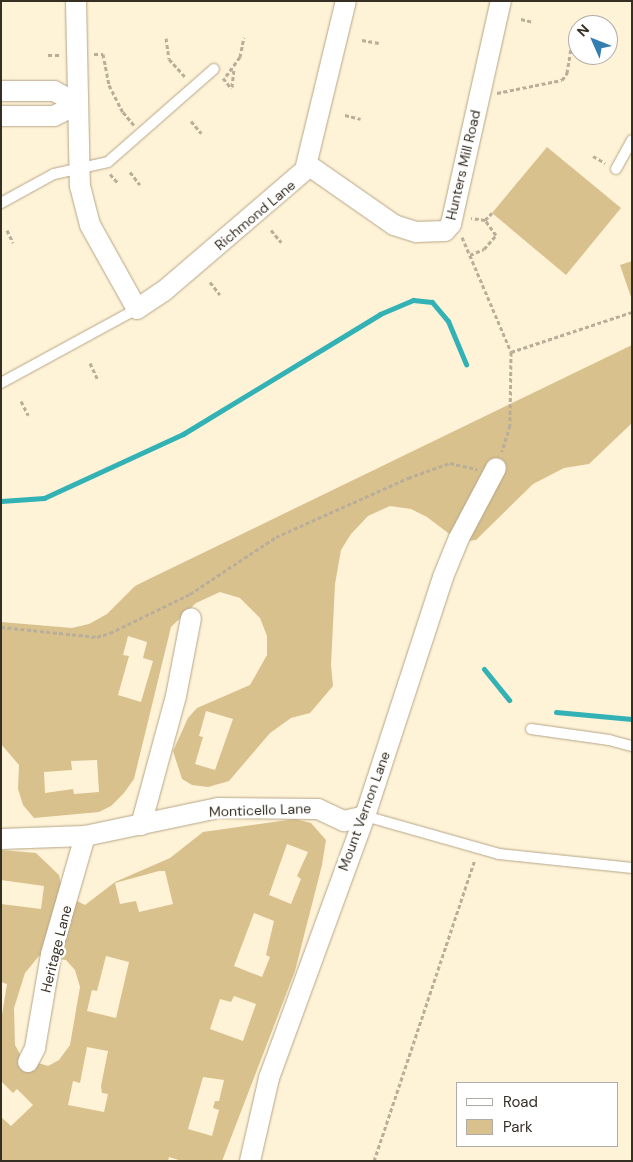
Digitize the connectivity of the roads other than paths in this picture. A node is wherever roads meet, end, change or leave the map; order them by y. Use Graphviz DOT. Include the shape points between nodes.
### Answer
graph roads {
  1 [pos="76,1"];
  2 [pos="346,1"];
  3 [pos="501,1"];
  4 [pos="214,69"];
  5 [pos="1,91"];
  6 [pos="78,104"];
  7 [pos="1,116"];
  8 [pos="632,140"];
  9 [pos="308,165"];
  10 [pos="78,167"];
  11 [pos="616,169"];
  12 [pos="1,204"];
  13 [pos="137,309"];
  14 [pos="1,383"];
  15 [pos="496,468"];
  16 [pos="192,618"];
  17 [pos="532,729"];
  18 [pos="609,740"];
  19 [pos="632,741"];
  20 [pos="632,746"];
  21 [pos="365,816"];
  22 [pos="140,825"];
  23 [pos="85,836"];
  24 [pos="1,838"];
  25 [pos="632,868"];
  26 [pos="28,1062"];
  27 [pos="250,1161"];
  1 -- 6 [label="street"];
  2 -- 9 [label="street, Richmond Lane"];
  3 -- 9 [label="street, Hunters Mill Road" via="453,216 445,231 438,234 405,230"];
  4 -- 10 [label="lane" via="108,162"];
  5 -- 6 [label="street" via="54,91"];
  6 -- 7 [label="street" via="54,116"];
  6 -- 10 [label="street"];
  8 -- 11 [label="lane"];
  9 -- 13 [label="street, Richmond Lane" via="292,184 164,291"];
  10 -- 12 [label="lane" via="54,174"];
  10 -- 13 [label="street" via="90,225"];
  13 -- 14 [label="lane, Richmond Lane"];
  15 -- 21 [label="street, Mount Vernon Lane" via="459,538 443,577"];
  16 -- 22 [label="street" via="176,696"];
  17 -- 18 [label="lane"];
  18 -- 19 [label="lane"];
  18 -- 20 [label="lane"];
  21 -- 22 [label="street, Monticello Lane" via="344,821 318,809 218,808"];
  21 -- 25 [label="lane, Monticello Lane" via="499,854"];
  21 -- 27 [label="street, Mount Vernon Lane" via="269,1078"];
  22 -- 23 [label="street, Monticello Lane"];
  23 -- 24 [label="street, Monticello Lane"];
  23 -- 26 [label="street, Heritage Lane" via="52,954 34,1048"];
}
